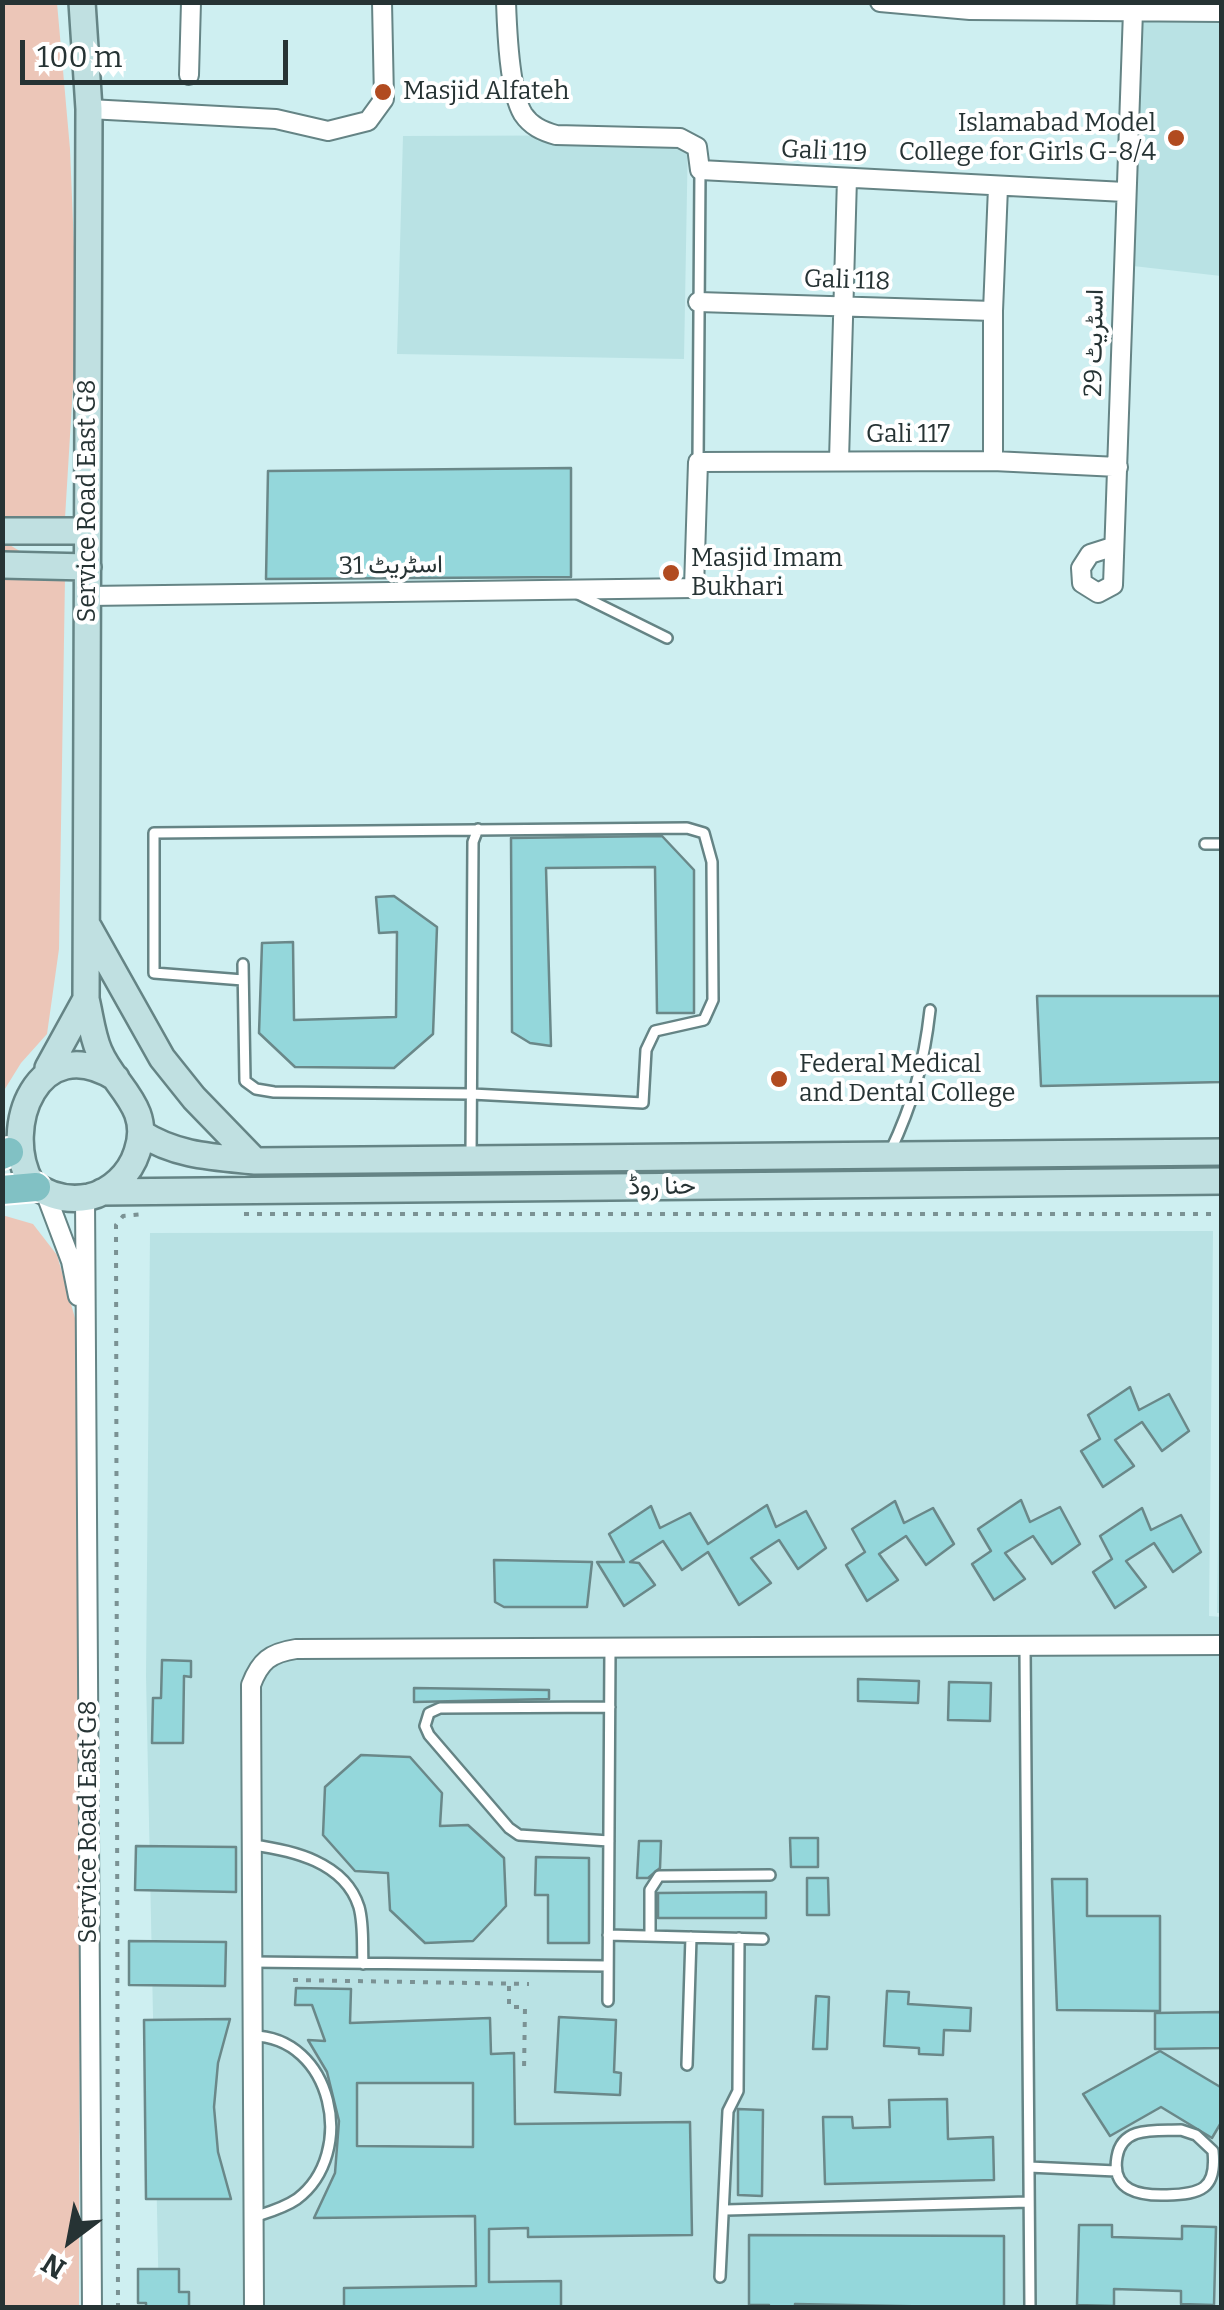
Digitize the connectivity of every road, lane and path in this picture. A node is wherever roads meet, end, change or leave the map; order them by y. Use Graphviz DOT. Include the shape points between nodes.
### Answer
graph roads {
  1 [pos="82,2"];
  2 [pos="191,2"];
  3 [pos="382,2"];
  4 [pos="506,2"];
  5 [pos="880,2"];
  6 [pos="970,6"];
  7 [pos="1066,6"];
  8 [pos="1133,11"];
  9 [pos="1222,12"];
  10 [pos="189,75"];
  11 [pos="88,108"];
  12 [pos="700,170"];
  13 [pos="847,178"];
  14 [pos="998,187"];
  15 [pos="1125,192"];
  16 [pos="698,302"];
  17 [pos="841,306"];
  18 [pos="993,311"];
  19 [pos="839,460"];
  20 [pos="994,460"];
  21 [pos="698,462"];
  22 [pos="1118,467"];
  23 [pos="2,531"];
  24 [pos="88,532"];
  25 [pos="1112,547"];
  26 [pos="2,565"];
  27 [pos="88,567"];
  28 [pos="567,588"];
  29 [pos="88,596"];
  30 [pos="668,638"];
  31 [pos="478,829"];
  32 [pos="1205,844"];
  33 [pos="1222,844"];
  34 [pos="86,924"];
  35 [pos="243,964"];
  36 [pos="244,980"];
  37 [pos="86,999"];
  38 [pos="930,1010"];
  39 [pos="48,1068"];
  40 [pos="116,1078"];
  41 [pos="472,1094"];
  42 [pos="141,1133"];
  43 [pos="1222,1152"];
  44 [pos="6,1153"];
  45 [pos="889,1155"];
  46 [pos="838,1156"];
  47 [pos="471,1159"];
  48 [pos="255,1161"];
  49 [pos="1222,1181"];
  50 [pos="837,1185"];
  51 [pos="2,1190"];
  52 [pos="40,1190"];
  53 [pos="94,1195"];
  54 [pos="151,1214"];
  55 [pos="230,1214"];
  56 [pos="1222,1214"];
  57 [pos="86,1336"];
  58 [pos="1222,1645"];
  59 [pos="610,1648"];
  60 [pos="1025,1648"];
  61 [pos="610,1707"];
  62 [pos="608,1841"];
  63 [pos="252,1844"];
  64 [pos="770,1875"];
  65 [pos="608,1936"];
  66 [pos="650,1936"];
  67 [pos="691,1936"];
  68 [pos="740,1938"];
  69 [pos="763,1939"];
  70 [pos="252,1962"];
  71 [pos="362,1964"];
  72 [pos="608,1966"];
  73 [pos="293,1980"];
  74 [pos="509,1984"];
  75 [pos="529,1984"];
  76 [pos="608,2000"];
  77 [pos="252,2036"];
  78 [pos="687,2065"];
  79 [pos="524,2071"];
  80 [pos="1028,2166"];
  81 [pos="1116,2171"];
  82 [pos="1028,2202"];
  83 [pos="726,2210"];
  84 [pos="254,2217"];
  85 [pos="720,2277"];
  86 [pos="92,2308"];
  87 [pos="118,2308"];
  88 [pos="254,2308"];
  89 [pos="1030,2308"];
  1 -- 11 [label="street, Service Road East G8"];
  2 -- 10 [label="street"];
  3 -- 11 [label="street" via="384,99 368,121 328,131 276,119"];
  4 -- 12 [label="street" via="515,94 527,120 556,135 680,138 696,147"];
  5 -- 6 [label="street"];
  6 -- 7 [label="street"];
  7 -- 8 [label="street"];
  8 -- 9 [label="street"];
  8 -- 15 [label="street, اسٹریٹ 29"];
  11 -- 24 [label="street, Service Road East G8"];
  12 -- 13 [label="street, Gali 119"];
  12 -- 16 [label="lane"];
  13 -- 14 [label="street, Gali 119"];
  13 -- 17 [label="street"];
  14 -- 15 [label="street, Gali 119"];
  14 -- 18 [label="street"];
  15 -- 22 [label="street, اسٹریٹ 29"];
  16 -- 17 [label="street, Gali 118"];
  16 -- 21 [label="lane"];
  17 -- 18 [label="street, Gali 118"];
  17 -- 19 [label="street"];
  18 -- 20 [label="street"];
  19 -- 20 [label="street, Gali 117"];
  19 -- 21 [label="street, Gali 117"];
  20 -- 22 [label="street, Gali 117"];
  21 -- 28 [label="street, اسٹریٹ 31" via="694,588"];
  22 -- 25 [label="street, اسٹریٹ 29" via="1113,585 1098,593 1082,583 1081,568 1090,554"];
  23 -- 24 [label="street"];
  24 -- 27 [label="street, Service Road East G8"];
  26 -- 27 [label="street"];
  27 -- 29 [label="street, Service Road East G8"];
  28 -- 29 [label="street, اسٹریٹ 31"];
  28 -- 30 [label="lane"];
  29 -- 34 [label="street, Service Road East G8"];
  31 -- 36 [label="lane" via="154,832 154,972"];
  31 -- 41 [label="lane"];
  31 -- 41 [label="lane" via="704,833 712,862 713,1000 704,1020 655,1030 646,1050 643,1103"];
  32 -- 33 [label="lane"];
  34 -- 37 [label="street, Service Road East G8"];
  34 -- 48 [label="street" via="162,1058"];
  35 -- 36 [label="lane"];
  36 -- 41 [label="lane" via="245,1080 256,1088"];
  37 -- 39 [label="street"];
  37 -- 40 [label="street" via="99,1051"];
  38 -- 45 [label="lane" via="924,1065"];
  39 -- 40 [label="street" via="88,1064"];
  39 -- 44 [label="street" via="26,1081 12,1102"];
  40 -- 42 [label="street" via="135,1103"];
  41 -- 47 [label="lane"];
  42 -- 48 [label="street, حنا روڈ" via="188,1154"];
  42 -- 53 [label="street" via="130,1168"];
  43 -- 45 [label="street, حنا روڈ"];
  44 -- 52 [label="street"];
  45 -- 46 [label="street, حنا روڈ"];
  46 -- 47 [label="street, حنا روڈ"];
  46 -- 50 [label="street"];
  47 -- 48 [label="street, حنا روڈ"];
  49 -- 50 [label="street, حنا روڈ"];
  50 -- 53 [label="street, حنا روڈ"];
  51 -- 52 [label="main road"];
  52 -- 53 [label="street" via="72,1198"];
  52 -- 57 [label="street, Service Road East G8" via="71,1261"];
  53 -- 57 [label="street, Service Road East G8"];
  54 -- 87 [label="path" via="123,1216 116,1226"];
  55 -- 56 [label="path"];
  57 -- 86 [label="street, Service Road East G8"];
  58 -- 60 [label="street"];
  59 -- 60 [label="street"];
  59 -- 61 [label="lane"];
  59 -- 63 [label="street" via="274,1652 258,1665 251,1686"];
  60 -- 80 [label="lane"];
  61 -- 62 [label="lane"];
  61 -- 62 [label="lane" via="440,1708 429,1713 425,1726 519,1835"];
  62 -- 65 [label="lane"];
  63 -- 70 [label="street"];
  63 -- 71 [label="lane" via="294,1850 344,1884 358,1903"];
  64 -- 66 [label="lane" via="659,1876 650,1890"];
  65 -- 66 [label="lane"];
  65 -- 72 [label="lane"];
  66 -- 67 [label="lane"];
  67 -- 68 [label="lane"];
  67 -- 78 [label="lane"];
  68 -- 69 [label="lane"];
  68 -- 83 [label="lane" via="738,2091 728,2112"];
  70 -- 71 [label="lane"];
  70 -- 77 [label="street"];
  71 -- 72 [label="lane"];
  72 -- 76 [label="lane"];
  73 -- 74 [label="path"];
  74 -- 75 [label="path"];
  74 -- 79 [label="path" via="509,2007 524,2007"];
  77 -- 84 [label="street"];
  77 -- 84 [label="lane" via="272,2036 311,2066 332,2116 332,2141 315,2180 279,2210"];
  80 -- 81 [label="lane"];
  80 -- 82 [label="lane"];
  81 -- 81 [label="lane" via="1132,2192 1144,2196 1189,2195 1212,2176 1213,2151 1181,2130 1134,2132 1119,2148"];
  82 -- 83 [label="lane"];
  82 -- 89 [label="lane"];
  83 -- 85 [label="lane"];
  84 -- 88 [label="street"];
}
